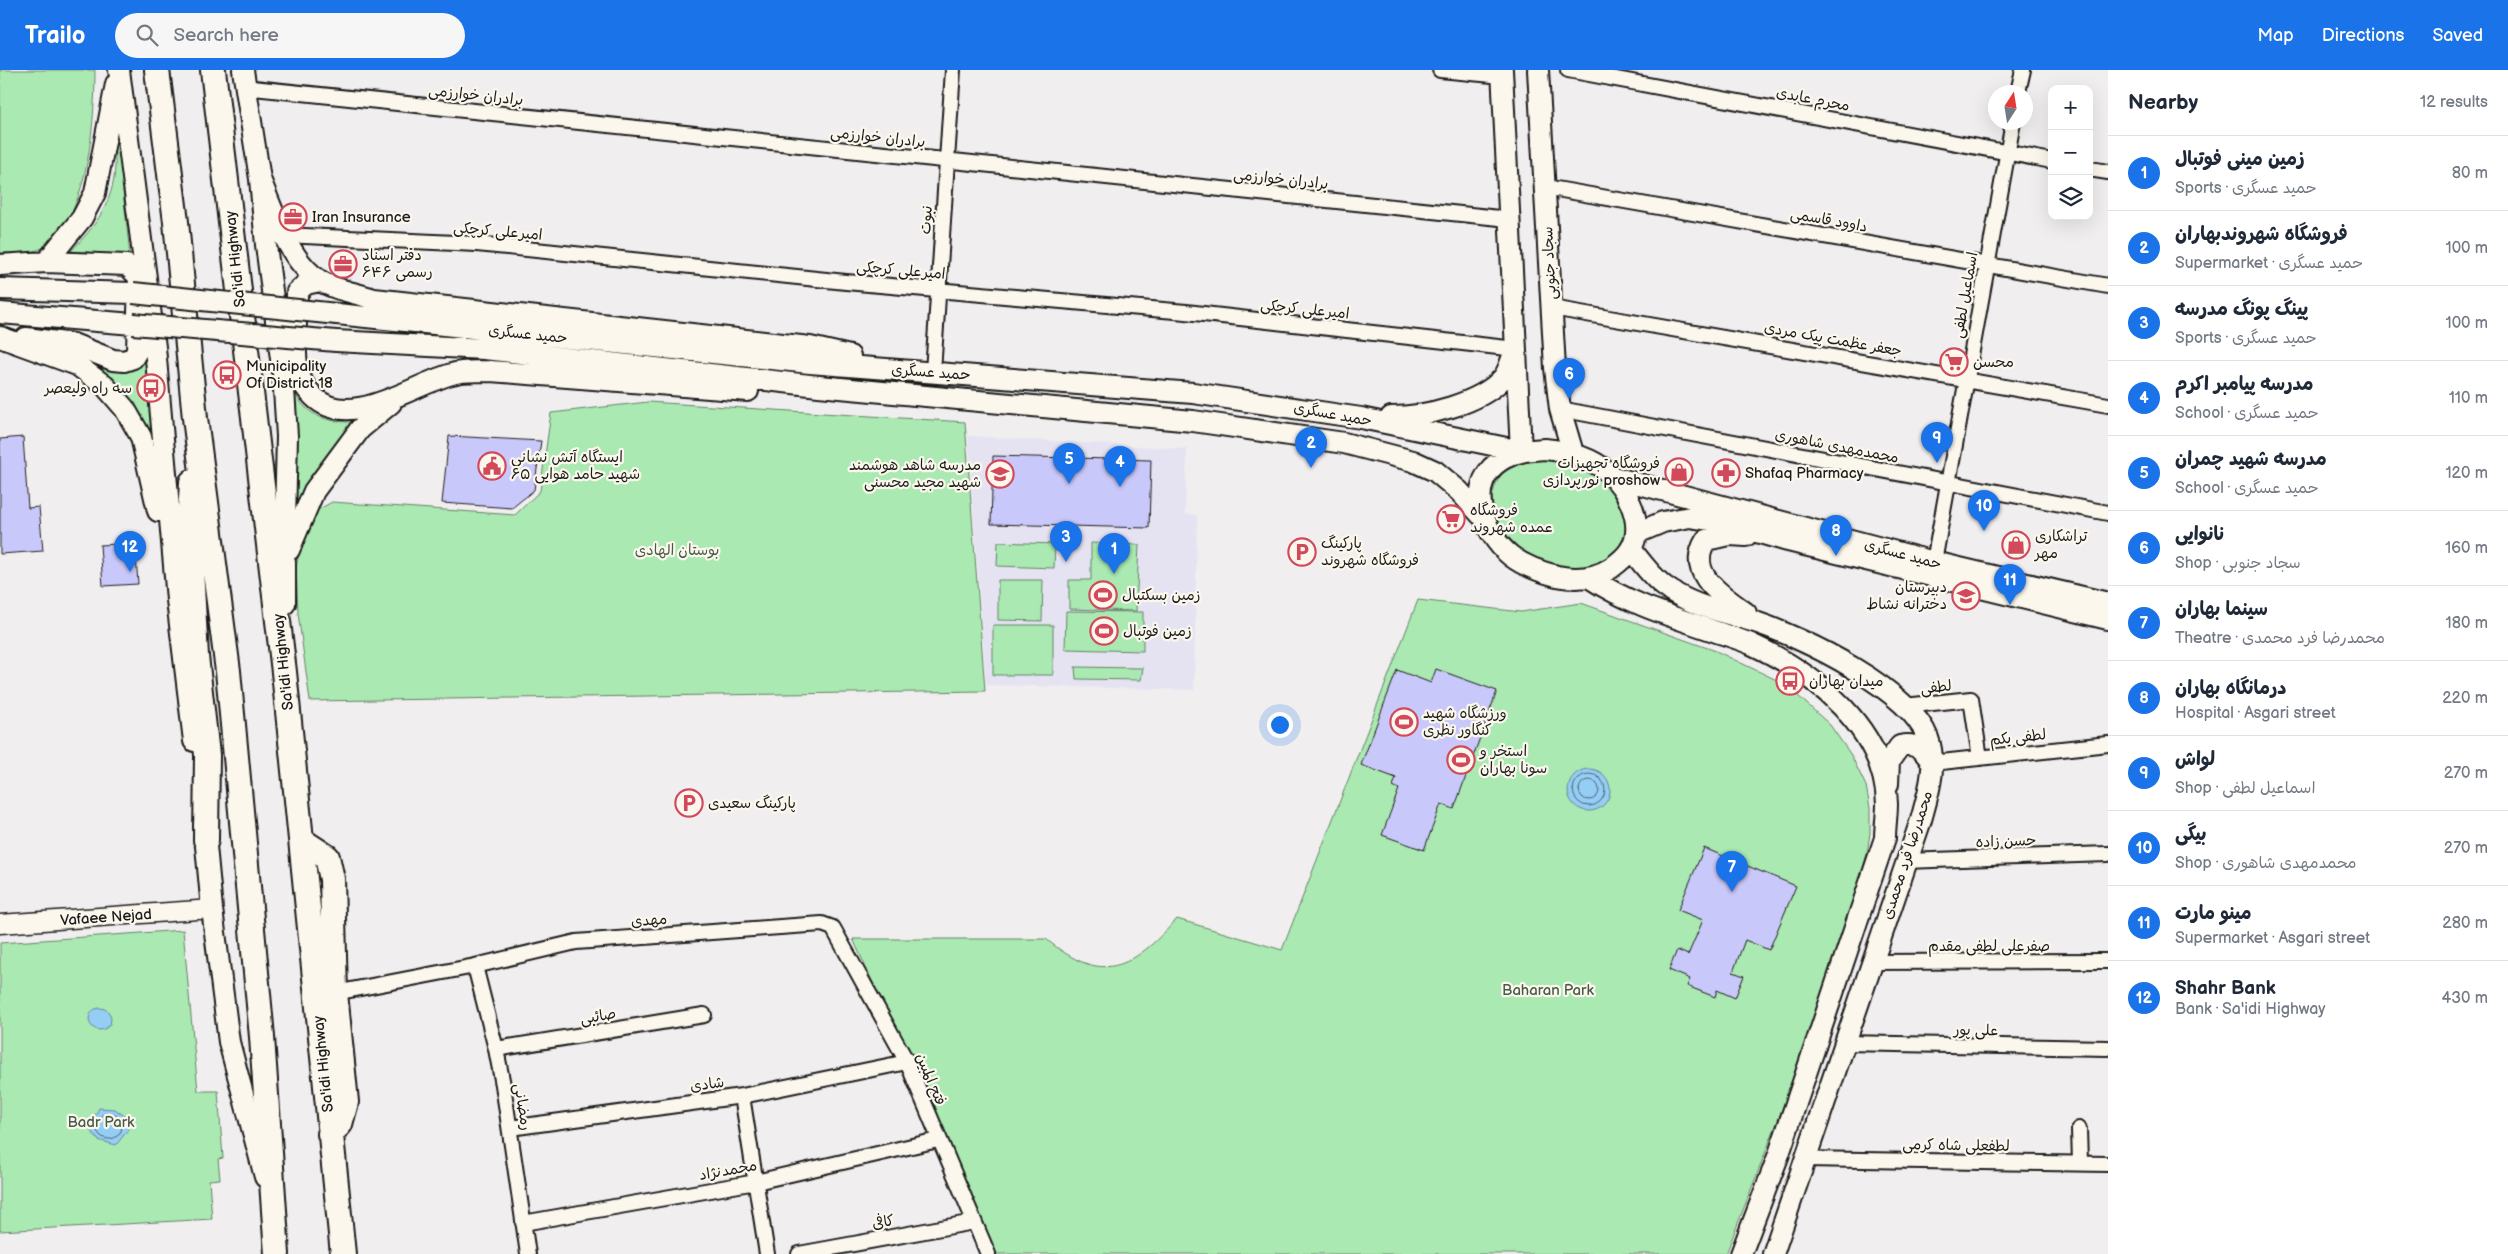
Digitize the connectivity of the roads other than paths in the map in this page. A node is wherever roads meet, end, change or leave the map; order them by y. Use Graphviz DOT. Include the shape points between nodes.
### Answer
graph roads {
  1 [pos="119,70"];
  2 [pos="157,70"];
  3 [pos="213,70"];
  4 [pos="953,70"];
  5 [pos="1440,70"];
  6 [pos="1538,70"];
  7 [pos="1568,70"];
  8 [pos="2023,70"];
  9 [pos="1502,73"];
  10 [pos="243,79"];
  11 [pos="2020,85"];
  12 [pos="2012,130"];
  13 [pos="2008,152"];
  14 [pos="2048,160"];
  15 [pos="946,161"];
  16 [pos="2093,169"];
  17 [pos="2108,172"];
  18 [pos="260,179"];
  19 [pos="1545,187"];
  20 [pos="1510,219"];
  21 [pos="283,235"];
  22 [pos="46,262"];
  23 [pos="1988,263"];
  24 [pos="0,265"];
  25 [pos="320,281"];
  26 [pos="2108,286"];
  27 [pos="0,289"];
  28 [pos="938,290"];
  29 [pos="1552,308"];
  30 [pos="0,313"];
  31 [pos="2,337"];
  32 [pos="1516,349"];
  33 [pos="925,372"];
  34 [pos="1966,379"];
  35 [pos="404,391"];
  36 [pos="940,398"];
  37 [pos="2108,405"];
  38 [pos="1560,409"];
  39 [pos="195,418"];
  40 [pos="1361,418"];
  41 [pos="1521,451"];
  42 [pos="1573,453"];
  43 [pos="1613,477"];
  44 [pos="1947,483"];
  45 [pos="2108,513"];
  46 [pos="1481,515"];
  47 [pos="1784,540"];
  48 [pos="1634,541"];
  49 [pos="1934,562"];
  50 [pos="284,563"];
  51 [pos="1590,578"];
  52 [pos="177,600"];
  53 [pos="2108,603"];
  54 [pos="2108,619"];
  55 [pos="1757,622"];
  56 [pos="284,672"];
  57 [pos="1904,706"];
  58 [pos="2108,744"];
  59 [pos="1980,758"];
  60 [pos="1932,763"];
  61 [pos="1887,803"];
  62 [pos="206,840"];
  63 [pos="301,840"];
  64 [pos="2108,854"];
  65 [pos="1905,861"];
  66 [pos="212,909"];
  67 [pos="0,924"];
  68 [pos="828,925"];
  69 [pos="2108,961"];
  70 [pos="1870,962"];
  71 [pos="475,966"];
  72 [pos="335,993"];
  73 [pos="704,1015"];
  74 [pos="1844,1043"];
  75 [pos="2108,1048"];
  76 [pos="496,1049"];
  77 [pos="907,1062"];
  78 [pos="742,1096"];
  79 [pos="510,1128"];
  80 [pos="2079,1129"];
  81 [pos="330,1134"];
  82 [pos="938,1140"];
  83 [pos="1804,1159"];
  84 [pos="2080,1163"];
  85 [pos="2108,1164"];
  86 [pos="756,1182"];
  87 [pos="273,1207"];
  88 [pos="522,1222"];
  89 [pos="974,1222"];
  90 [pos="277,1254"];
  91 [pos="343,1254"];
  92 [pos="528,1254"];
  93 [pos="767,1254"];
  94 [pos="799,1254"];
  95 [pos="988,1254"];
  96 [pos="1741,1254"];
  97 [pos="1773,1254"];
  1 -- 22 [label="main road" via="95,193 82,218"];
  1 -- 52 [label="main road" via="155,347"];
  2 -- 39 [label="highway"];
  3 -- 56 [label="highway, Sa'idi Highway"];
  4 -- 15 [label="street, نبوت"];
  5 -- 9 [label="street"];
  6 -- 19 [label="main road, سجاد جنوبی"];
  7 -- 13 [label="street, محرم عابدی"];
  8 -- 11 [label="street"];
  9 -- 20 [label="main road"];
  10 -- 15 [label="street, برادران خوارزمی"];
  10 -- 18 [label="main road"];
  12 -- 13 [label="street, اسماعیل لطفی"];
  13 -- 14 [label="street, محرم عابدی"];
  13 -- 23 [label="street, اسماعیل لطفی"];
  15 -- 20 [label="street, برادران خوارزمی"];
  15 -- 28 [label="street, نبوت"];
  16 -- 17 [label="street"];
  18 -- 21 [label="main road"];
  18 -- 50 [label="main road" via="287,436"];
  19 -- 23 [label="street, داوود قاسمی"];
  19 -- 29 [label="main road, سجاد جنوبی"];
  20 -- 32 [label="main road"];
  21 -- 25 [label="main road" via="300,261"];
  21 -- 28 [label="street, امیرعلی کرچکی" via="477,244"];
  22 -- 24 [label="main road"];
  22 -- 31 [label="main road" via="127,265 139,277 137,351 133,358 113,360 73,344"];
  23 -- 26 [label="street, داوود قاسمی"];
  23 -- 34 [label="street, اسماعیل لطفی"];
  25 -- 33 [label="main road" via="374,299 810,347"];
  25 -- 35 [label="main road" via="306,284 297,292 297,360 305,389 320,403 333,409 347,410 372,406"];
  27 -- 33 [label="main road, حمید عسگری, bridge" via="133,293"];
  28 -- 32 [label="street, امیرعلی کرچکی" via="1186,312"];
  28 -- 33 [label="street, نبوت"];
  29 -- 34 [label="street, جعفر عظمت پیک مردی"];
  29 -- 38 [label="main road, سجاد جنوبی"];
  30 -- 36 [label="main road, حمید عسگری, bridge" via="336,341 484,349"];
  31 -- 52 [label="main road" via="77,365 96,378 125,410 141,438"];
  32 -- 40 [label="main road" via="1504,377 1467,401 1410,417"];
  32 -- 41 [label="main road"];
  33 -- 40 [label="main road, حمید عسگری" via="1193,393"];
  34 -- 37 [label="street, جعفر عظمت پیک مردی"];
  34 -- 44 [label="street, اسماعیل لطفی"];
  35 -- 36 [label="main road" via="453,373 490,371 807,396"];
  35 -- 50 [label="main road" via="360,430 314,491"];
  36 -- 46 [label="main road, حمید عسگری" via="1193,421 1344,443 1413,461 1435,471"];
  38 -- 42 [label="main road, سجاد جنوبی"];
  38 -- 44 [label="street, محمدمهدی شاهوری"];
  39 -- 62 [label="highway" via="189,535 196,656 207,755"];
  39 -- 87 [label="highway" via="228,671 262,1037"];
  40 -- 41 [label="main road, حمید عسگری"];
  41 -- 42 [label="main road" via="1545,449"];
  41 -- 46 [label="main road" via="1504,459 1487,475 1481,498"];
  42 -- 43 [label="main road" via="1588,459"];
  43 -- 48 [label="main road" via="1632,506"];
  43 -- 49 [label="main road, حمید عسگری"];
  44 -- 45 [label="street, محمدمهدی شاهوری"];
  44 -- 49 [label="street, اسماعیل لطفی"];
  46 -- 51 [label="main road" via="1493,538 1512,557 1541,572 1572,580"];
  47 -- 48 [label="main road" via="1690,517 1663,522"];
  47 -- 54 [label="main road"];
  47 -- 55 [label="main road" via="1730,535 1706,540 1701,548 1698,560 1702,574 1712,587"];
  48 -- 51 [label="main road" via="1621,561"];
  48 -- 55 [label="main road, محمدرضا فرد محمدی" via="1664,586 1686,599"];
  49 -- 53 [label="main road, حمید عسگری"];
  50 -- 56 [label="main road"];
  51 -- 61 [label="main road, محمدرضا فرد محمدی" via="1615,594 1750,644 1818,683 1850,714 1870,744 1881,771"];
  52 -- 62 [label="main road"];
  55 -- 57 [label="main road, محمدرضا فرد محمدی" via="1822,649 1877,683"];
  56 -- 63 [label="highway, Sa'idi Highway"];
  57 -- 59 [label="street, لطفی" via="1971,699"];
  57 -- 60 [label="main road, محمدرضا فرد محمدی" via="1928,739"];
  58 -- 59 [label="street, لطفی یکم"];
  59 -- 60 [label="street, لطفی یکم"];
  60 -- 61 [label="main road" via="1918,747 1900,746 1889,761"];
  60 -- 65 [label="main road, محمدرضا فرد محمدی" via="1923,812"];
  61 -- 96 [label="main road, محمدرضا فرد محمدی" via="1884,838 1854,934"];
  62 -- 66 [label="main road"];
  63 -- 72 [label="highway" via="327,857 332,879"];
  63 -- 81 [label="highway, Sa'idi Highway"];
  64 -- 65 [label="street, حسن زاده"];
  65 -- 70 [label="main road, محمدرضا فرد محمدی"];
  66 -- 67 [label="street, Vafaee Nejad"];
  66 -- 87 [label="main road" via="229,1042"];
  68 -- 71 [label="street, مهدی" via="576,942"];
  68 -- 77 [label="street, فتح المبین" via="833,928"];
  69 -- 70 [label="street, صفرعلی لطفی مقدم"];
  70 -- 74 [label="main road, محمدرضا فرد محمدی"];
  71 -- 72 [label="street, مهدی"];
  71 -- 76 [label="street, رمضانی"];
  72 -- 81 [label="highway" via="346,1102 340,1124"];
  73 -- 76 [label="street, صائبی"];
  74 -- 75 [label="street, علی پور"];
  74 -- 83 [label="main road, محمدرضا فرد محمدی"];
  76 -- 79 [label="street, رمضانی"];
  77 -- 78 [label="street, شادی"];
  77 -- 82 [label="street, فتح المبین"];
  78 -- 79 [label="street, شادی"];
  78 -- 86 [label="street"];
  79 -- 88 [label="street, رمضانی"];
  80 -- 84 [label="street"];
  81 -- 91 [label="highway, Sa'idi Highway"];
  82 -- 86 [label="street, محمدنژاد"];
  82 -- 89 [label="street, فتح المبین"];
  83 -- 84 [label="street, لطفعلی شاه کرمی"];
  83 -- 97 [label="main road, محمدرضا فرد محمدی"];
  84 -- 85 [label="street, لطفعلی شاه کرمی"];
  86 -- 88 [label="street, محمدنژاد"];
  86 -- 93 [label="street"];
  87 -- 90 [label="highway"];
  88 -- 92 [label="street, رمضانی"];
  89 -- 94 [label="street, کافی"];
  89 -- 95 [label="street, فتح المبین"];
}
